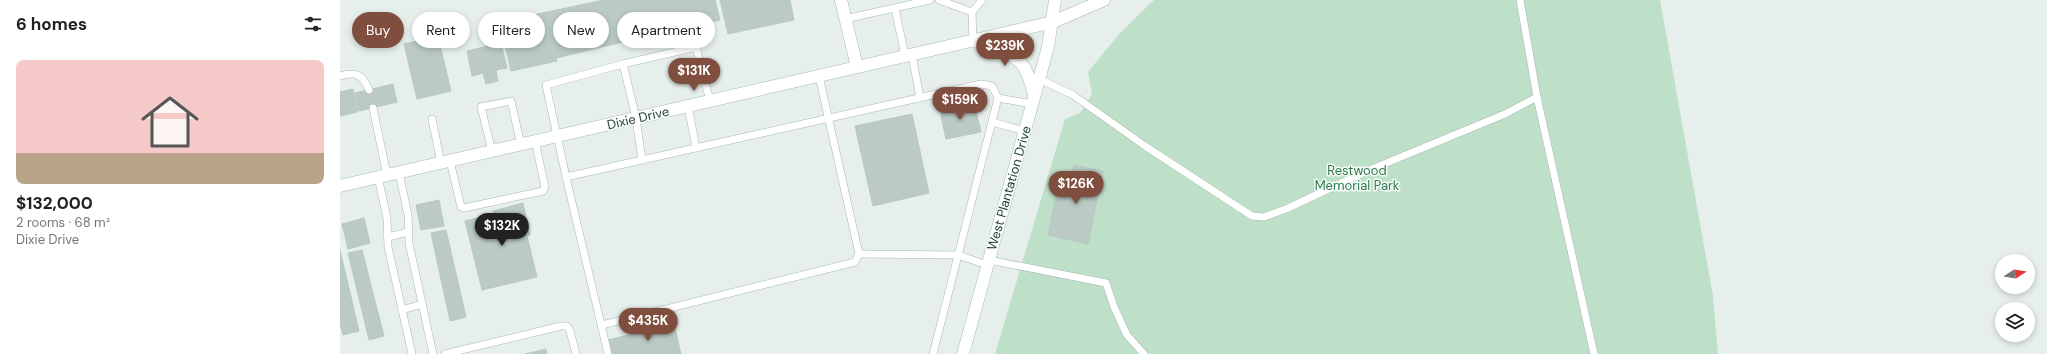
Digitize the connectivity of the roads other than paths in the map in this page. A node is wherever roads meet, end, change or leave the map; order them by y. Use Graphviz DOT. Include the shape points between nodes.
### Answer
graph roads {
  1 [pos="840,0"];
  2 [pos="930,0"];
  3 [pos="940,0"];
  4 [pos="982,0"];
  5 [pos="1055,0"];
  6 [pos="1104,0"];
  7 [pos="1520,0"];
  8 [pos="895,8"];
  9 [pos="972,12"];
  10 [pos="845,19"];
  11 [pos="1053,22"];
  12 [pos="973,40"];
  13 [pos="909,55"];
  14 [pos="623,64"];
  15 [pos="857,67"];
  16 [pos="340,76"];
  17 [pos="819,76"];
  18 [pos="1039,79"];
  19 [pos="369,90"];
  20 [pos="1537,97"];
  21 [pos="920,98"];
  22 [pos="998,98"];
  23 [pos="1033,100"];
  24 [pos="710,101"];
  25 [pos="688,106"];
  26 [pos="373,108"];
  27 [pos="636,118"];
  28 [pos="828,118"];
  29 [pos="432,119"];
  30 [pos="992,122"];
  31 [pos="1025,131"];
  32 [pos="557,136"];
  33 [pos="535,141"];
  34 [pos="521,145"];
  35 [pos="696,148"];
  36 [pos="492,151"];
  37 [pos="642,160"];
  38 [pos="446,162"];
  39 [pos="399,173"];
  40 [pos="382,176"];
  41 [pos="566,177"];
  42 [pos="341,183"];
  43 [pos="408,232"];
  44 [pos="388,237"];
  45 [pos="859,254"];
  46 [pos="958,255"];
  47 [pos="988,262"];
  48 [pos="422,304"];
  49 [pos="402,310"];
  50 [pos="602,324"];
  51 [pos="412,354"];
  52 [pos="433,354"];
  53 [pos="445,354"];
  54 [pos="576,354"];
  55 [pos="608,354"];
  56 [pos="933,354"];
  57 [pos="963,354"];
  58 [pos="1144,354"];
  59 [pos="1594,354"];
  1 -- 10 [label="main road"];
  2 -- 8 [label="lane"];
  3 -- 9 [label="lane"];
  4 -- 9 [label="lane"];
  5 -- 11 [label="main road, West Plantation Drive"];
  6 -- 11 [label="main road, Dixie Drive"];
  7 -- 20 [label="lane"];
  8 -- 10 [label="lane"];
  8 -- 13 [label="lane"];
  9 -- 12 [label="lane"];
  10 -- 15 [label="main road"];
  11 -- 12 [label="main road, Dixie Drive"];
  11 -- 18 [label="main road, West Plantation Drive"];
  12 -- 13 [label="main road, Dixie Drive"];
  12 -- 23 [label="main road" via="999,50 1021,63 1030,78"];
  13 -- 15 [label="main road, Dixie Drive"];
  13 -- 21 [label="lane"];
  14 -- 24 [label="lane" via="696,47"];
  14 -- 27 [label="lane"];
  14 -- 32 [label="lane" via="546,85"];
  15 -- 17 [label="main road, Dixie Drive"];
  16 -- 19 [label="lane" via="360,76 365,80"];
  17 -- 24 [label="main road, Dixie Drive"];
  17 -- 28 [label="lane"];
  18 -- 20 [label="lane" via="1074,95 1145,146 1252,216 1264,217 1505,114"];
  18 -- 23 [label="main road, West Plantation Drive"];
  20 -- 59 [label="lane"];
  21 -- 22 [label="lane" via="981,84 992,86"];
  21 -- 28 [label="lane"];
  22 -- 23 [label="lane"];
  22 -- 30 [label="lane"];
  23 -- 31 [label="main road, West Plantation Drive"];
  24 -- 25 [label="main road, Dixie Drive"];
  25 -- 27 [label="main road, Dixie Drive"];
  25 -- 35 [label="lane"];
  26 -- 40 [label="lane"];
  27 -- 32 [label="main road, Dixie Drive"];
  27 -- 37 [label="lane"];
  28 -- 35 [label="lane"];
  28 -- 45 [label="lane"];
  29 -- 38 [label="lane"];
  30 -- 31 [label="lane"];
  30 -- 46 [label="lane"];
  31 -- 47 [label="main road, West Plantation Drive"];
  32 -- 33 [label="main road, Dixie Drive"];
  32 -- 41 [label="lane"];
  33 -- 34 [label="main road, Dixie Drive"];
  33 -- 38 [label="lane" via="545,187 542,191 464,208 461,207"];
  34 -- 36 [label="main road, Dixie Drive"];
  34 -- 36 [label="lane" via="511,101 481,107"];
  35 -- 37 [label="lane"];
  36 -- 38 [label="main road, Dixie Drive"];
  37 -- 41 [label="lane"];
  38 -- 39 [label="main road, Dixie Drive"];
  39 -- 40 [label="main road, Dixie Drive"];
  39 -- 43 [label="lane" via="408,215"];
  40 -- 42 [label="main road, Dixie Drive"];
  40 -- 44 [label="lane"];
  41 -- 50 [label="lane"];
  43 -- 44 [label="lane"];
  43 -- 48 [label="lane"];
  44 -- 49 [label="lane"];
  45 -- 46 [label="lane"];
  45 -- 50 [label="lane" via="854,262"];
  46 -- 47 [label="lane"];
  46 -- 56 [label="lane"];
  47 -- 57 [label="main road, West Plantation Drive"];
  47 -- 58 [label="lane" via="1106,282 1127,335"];
  48 -- 49 [label="lane"];
  48 -- 52 [label="lane"];
  49 -- 51 [label="lane"];
  50 -- 55 [label="lane"];
  53 -- 54 [label="lane" via="560,326 567,326 570,331"];
}
